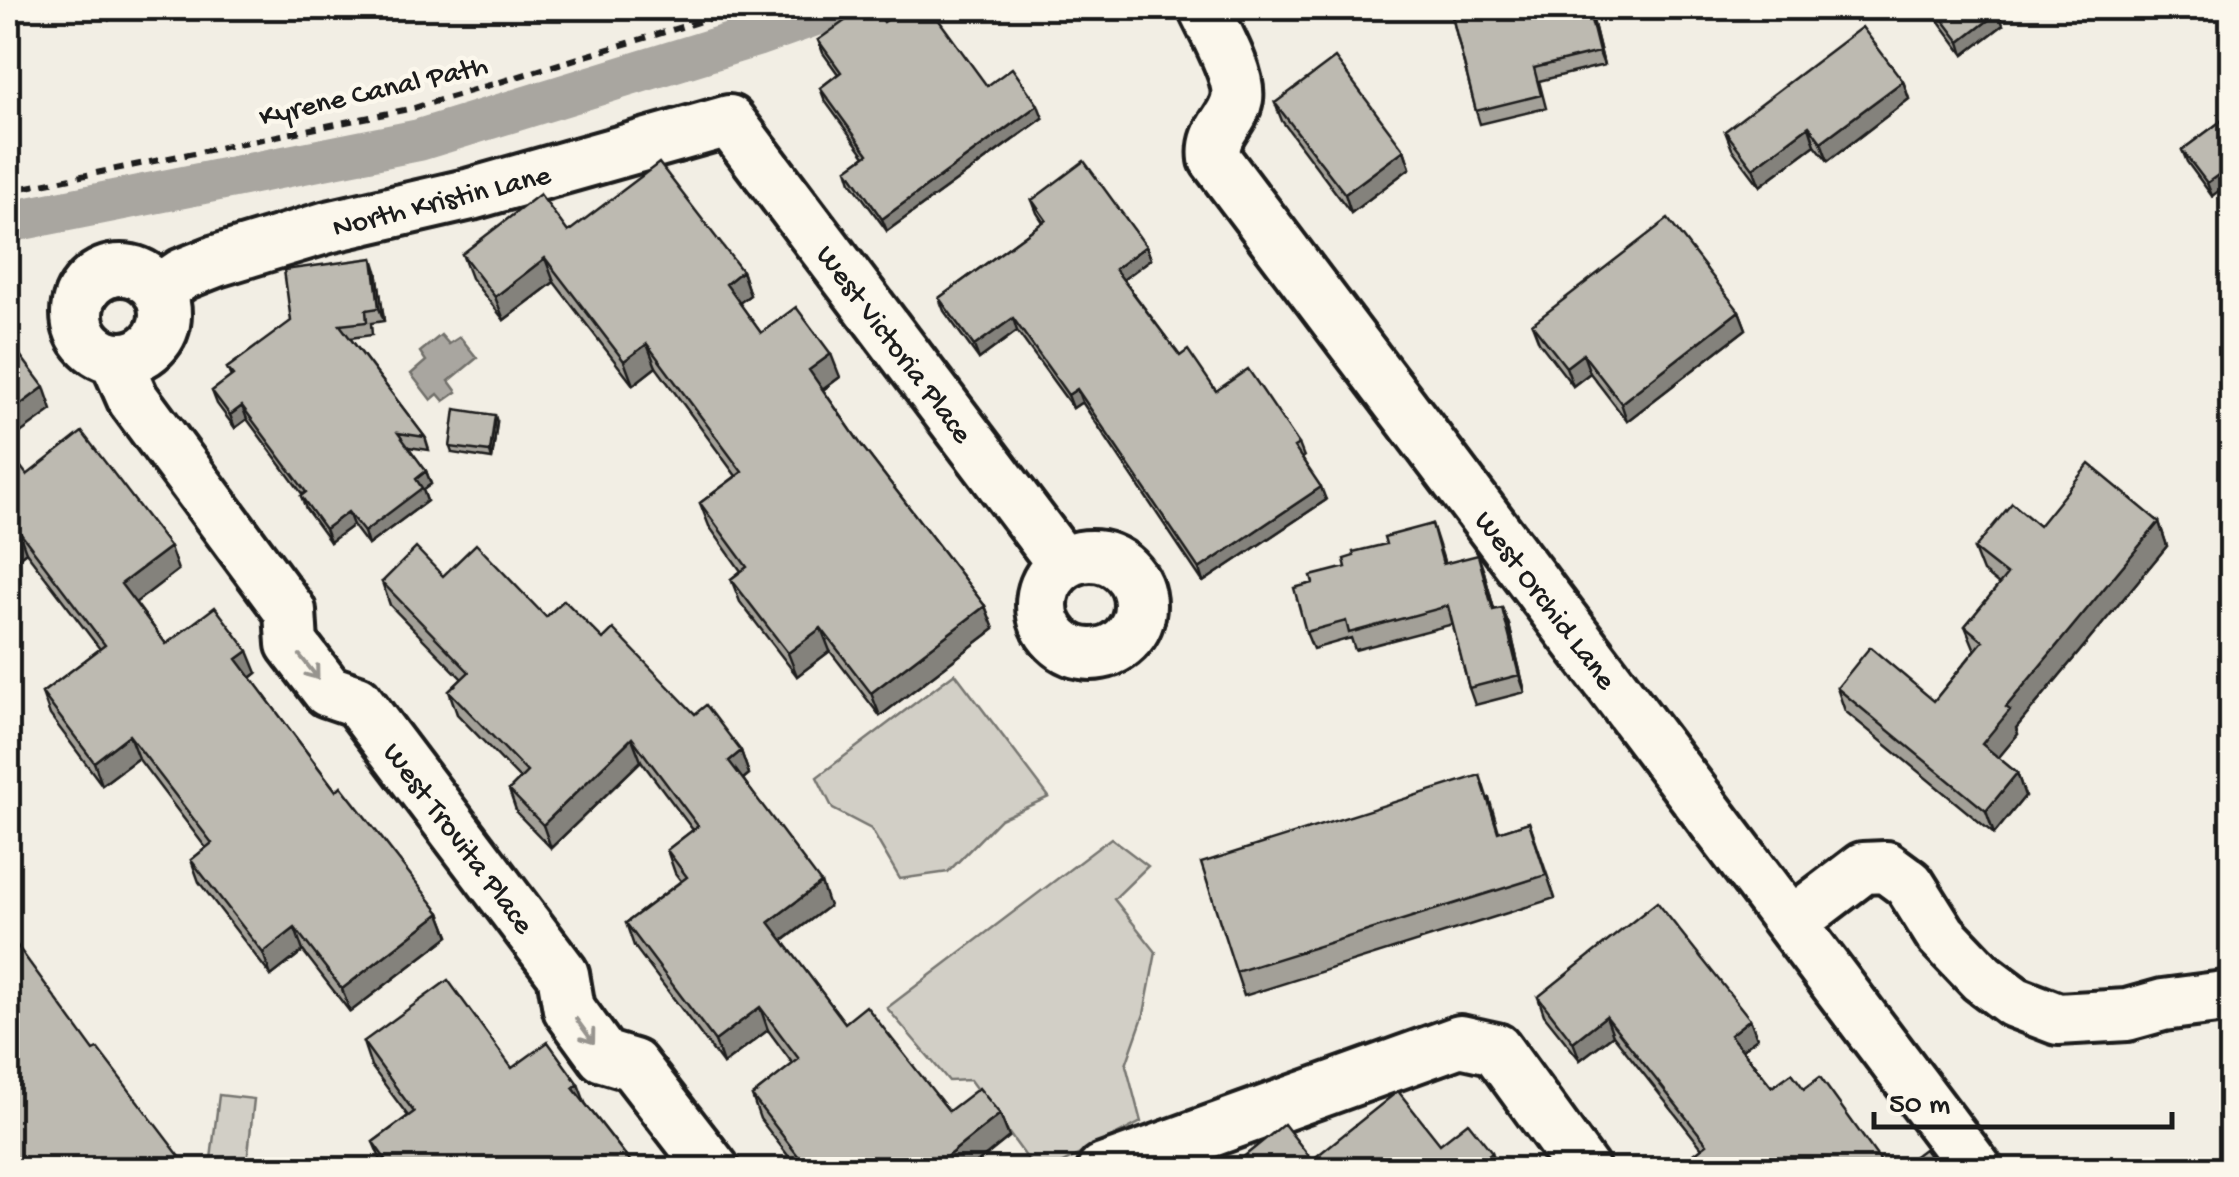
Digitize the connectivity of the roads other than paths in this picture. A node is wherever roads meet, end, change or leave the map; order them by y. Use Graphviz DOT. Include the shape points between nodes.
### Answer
graph roads {
  1 [pos="1204,8"];
  2 [pos="729,121"];
  3 [pos="158,292"];
  4 [pos="114,358"];
  5 [pos="1063,564"];
  6 [pos="1791,923"];
  7 [pos="2232,996"];
  8 [pos="1132,1165"];
  9 [pos="714,1170"];
  10 [pos="1584,1170"];
  11 [pos="1977,1170"];
  1 -- 6 [label="street, West Orchid Lane" via="1237,99 1213,145 1215,158"];
  2 -- 3 [label="street, North Kristin Lane" via="328,227 216,261"];
  2 -- 5 [label="street, West Victoria Place"];
  3 -- 4 [label="street" via="165,319 154,345"];
  3 -- 4 [label="street" via="149,280 121,270 93,279 83,290 76,318 80,333 100,354"];
  4 -- 9 [label="street, West Trovita Place" via="133,400 290,612 318,620 358,674 357,700 563,974 568,1009 603,1056 633,1065"];
  6 -- 7 [label="street" via="1864,868 1886,867 1910,884 1941,935 1982,978 2014,1002 2058,1019"];
  6 -- 11 [label="street, West Orchid Lane"];
  8 -- 10 [label="street" via="1460,1041 1496,1050"];
}
